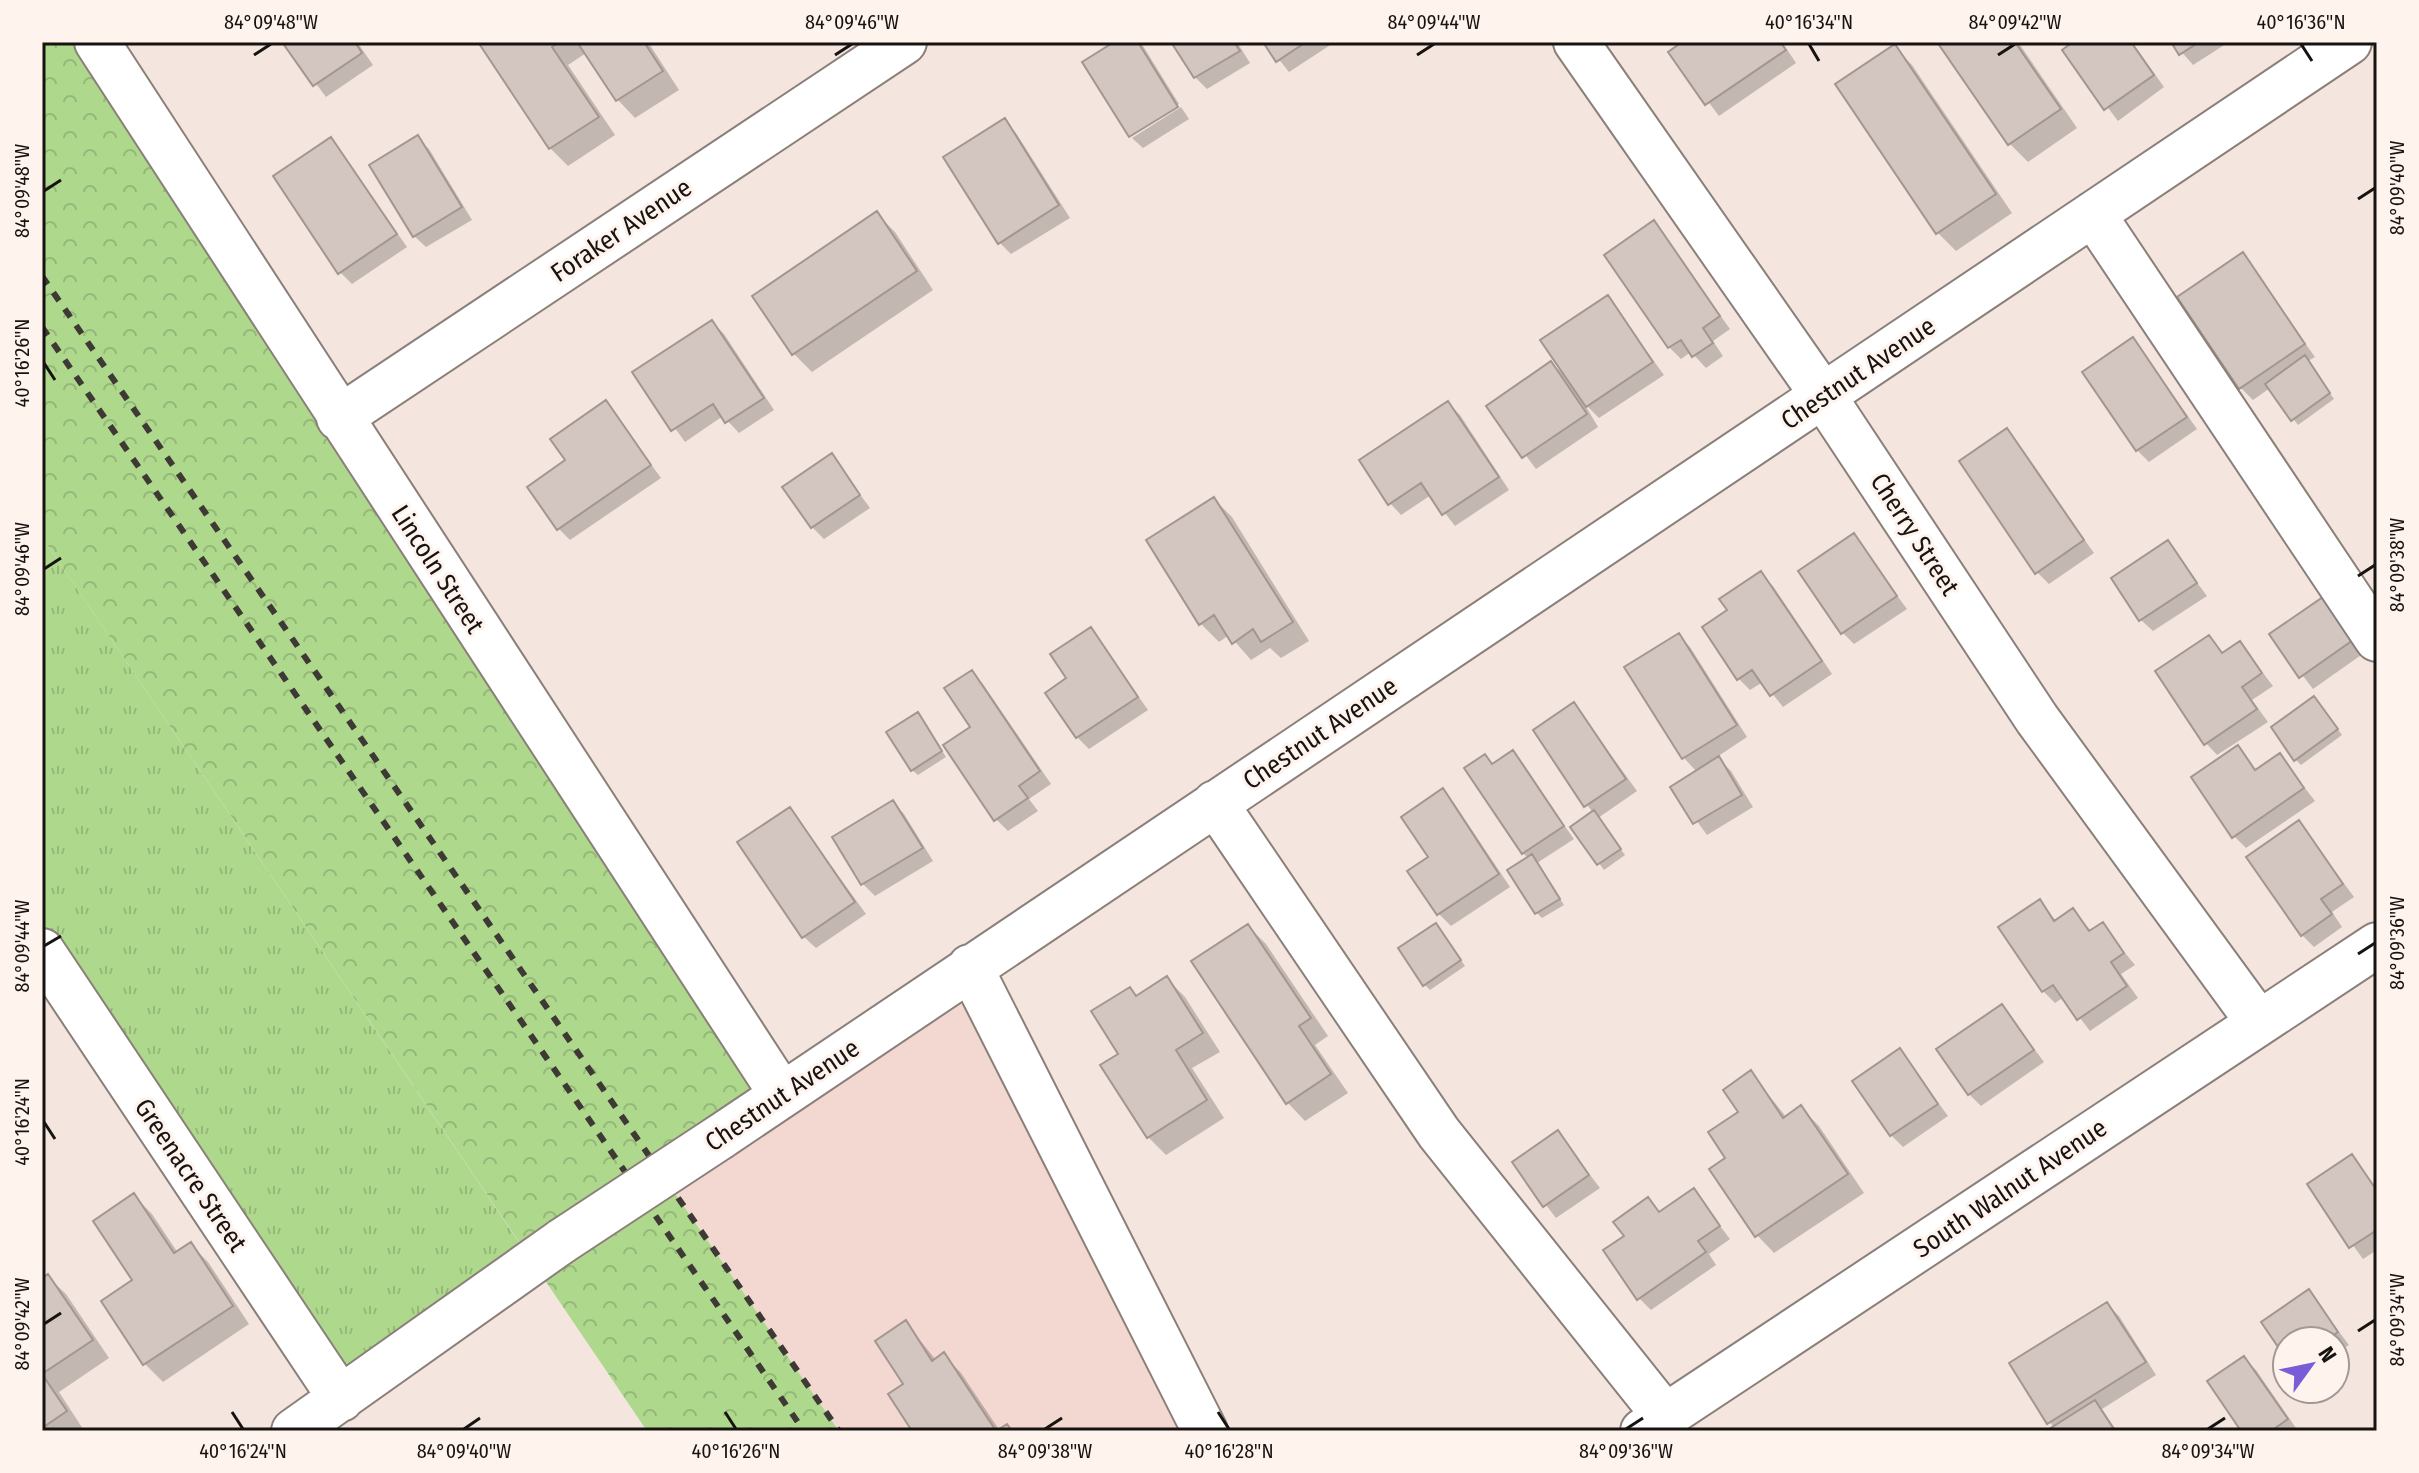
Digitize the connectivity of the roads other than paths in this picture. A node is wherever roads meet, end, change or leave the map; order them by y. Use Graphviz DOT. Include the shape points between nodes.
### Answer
graph roads {
  1 [pos="97,42"];
  2 [pos="904,42"];
  3 [pos="1576,42"];
  4 [pos="2349,42"];
  5 [pos="2093,214"];
  6 [pos="1824,397"];
  7 [pos="339,418"];
  8 [pos="2377,639"];
  9 [pos="1215,803"];
  10 [pos="2377,945"];
  11 [pos="42,951"];
  12 [pos="970,967"];
  13 [pos="2259,1023"];
  14 [pos="782,1095"];
  15 [pos="341,1399"];
  16 [pos="1654,1424"];
  17 [pos="294,1431"];
  18 [pos="1205,1431"];
  1 -- 7 [label="street, Lincoln Street"];
  2 -- 7 [label="street, Foraker Avenue"];
  3 -- 6 [label="street, Cherry Street"];
  4 -- 5 [label="street, Chestnut Avenue"];
  5 -- 6 [label="street, Chestnut Avenue"];
  5 -- 8 [label="street"];
  6 -- 9 [label="street, Chestnut Avenue"];
  6 -- 13 [label="street, Cherry Street" via="2037,719"];
  7 -- 14 [label="street, Lincoln Street"];
  9 -- 12 [label="street, Chestnut Avenue"];
  9 -- 16 [label="street" via="1439,1133"];
  10 -- 13 [label="street, South Walnut Avenue"];
  11 -- 15 [label="street, Greenacre Street"];
  12 -- 14 [label="street, Chestnut Avenue"];
  12 -- 18 [label="street"];
  13 -- 16 [label="street, South Walnut Avenue"];
  14 -- 15 [label="street, Chestnut Avenue, bridge" via="562,1241"];
  15 -- 17 [label="street, Chestnut Avenue"];
}
